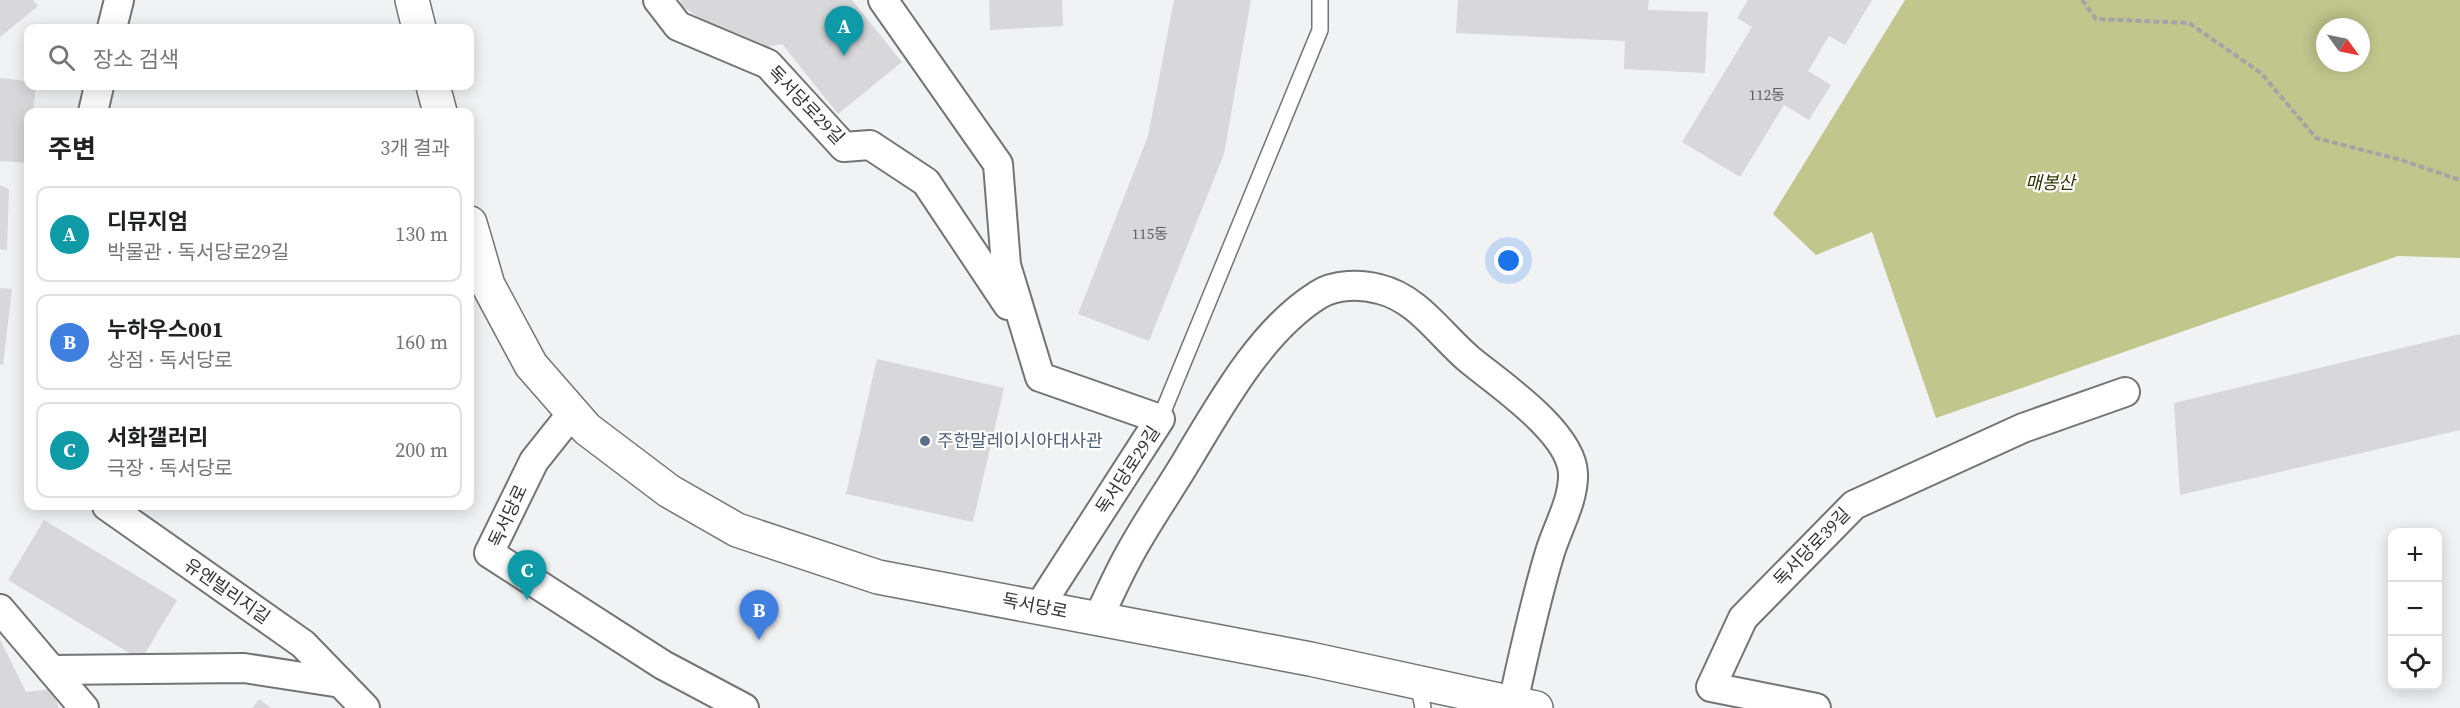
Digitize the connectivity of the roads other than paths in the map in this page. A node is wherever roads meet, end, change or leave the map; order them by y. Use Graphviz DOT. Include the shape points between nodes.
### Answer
graph roads {
  1 [pos="119,0"];
  2 [pos="412,0"];
  3 [pos="658,0"];
  4 [pos="883,0"];
  5 [pos="1320,0"];
  6 [pos="113,24"];
  7 [pos="418,24"];
  8 [pos="98,90"];
  9 [pos="435,90"];
  10 [pos="94,108"];
  11 [pos="439,108"];
  12 [pos="474,237"];
  13 [pos="1026,332"];
  14 [pos="2125,392"];
  15 [pos="573,412"];
  16 [pos="1160,419"];
  17 [pos="113,510"];
  18 [pos="1039,607"];
  19 [pos="0,609"];
  20 [pos="1098,618"];
  21 [pos="52,670"];
  22 [pos="341,683"];
  23 [pos="1420,695"];
  24 [pos="1525,706"];
  25 [pos="84,708"];
  26 [pos="365,708"];
  27 [pos="744,708"];
  28 [pos="1816,708"];
  1 -- 6 [label="street"];
  2 -- 7 [label="main road"];
  3 -- 13 [label="street, 독서당로29길" via="678,26 768,64 844,147 870,145 926,182"];
  4 -- 13 [label="street, 독서당로29길" via="998,164 1006,265"];
  5 -- 16 [label="lane" via="1320,30"];
  8 -- 10 [label="street"];
  9 -- 11 [label="main road"];
  12 -- 15 [label="main road, 독서당로" via="488,285 531,365"];
  13 -- 16 [label="street, 독서당로29길" via="1040,377"];
  14 -- 28 [label="street, 독서당로39길" via="2023,428 1854,505 1743,618 1711,687"];
  15 -- 18 [label="main road, 독서당로" via="587,429 669,491 737,530 878,577"];
  15 -- 27 [label="street, 독서당로" via="534,460 489,553 663,665"];
  16 -- 18 [label="street, 독서당로29길"];
  17 -- 22 [label="street, 유엔빌리지길" via="303,644"];
  18 -- 20 [label="main road, 독서당로"];
  19 -- 21 [label="street"];
  20 -- 23 [label="main road, 독서당로"];
  20 -- 24 [label="street" via="1153,514 1224,400 1261,350 1291,315 1320,293 1347,286 1377,288 1395,293 1416,308 1534,413 1569,456 1573,471 1571,493 1530,625"];
  21 -- 22 [label="street" via="244,668"];
  21 -- 25 [label="street"];
  22 -- 26 [label="street, 유엔빌리지길"];
  23 -- 24 [label="main road, 독서당로"];
}
